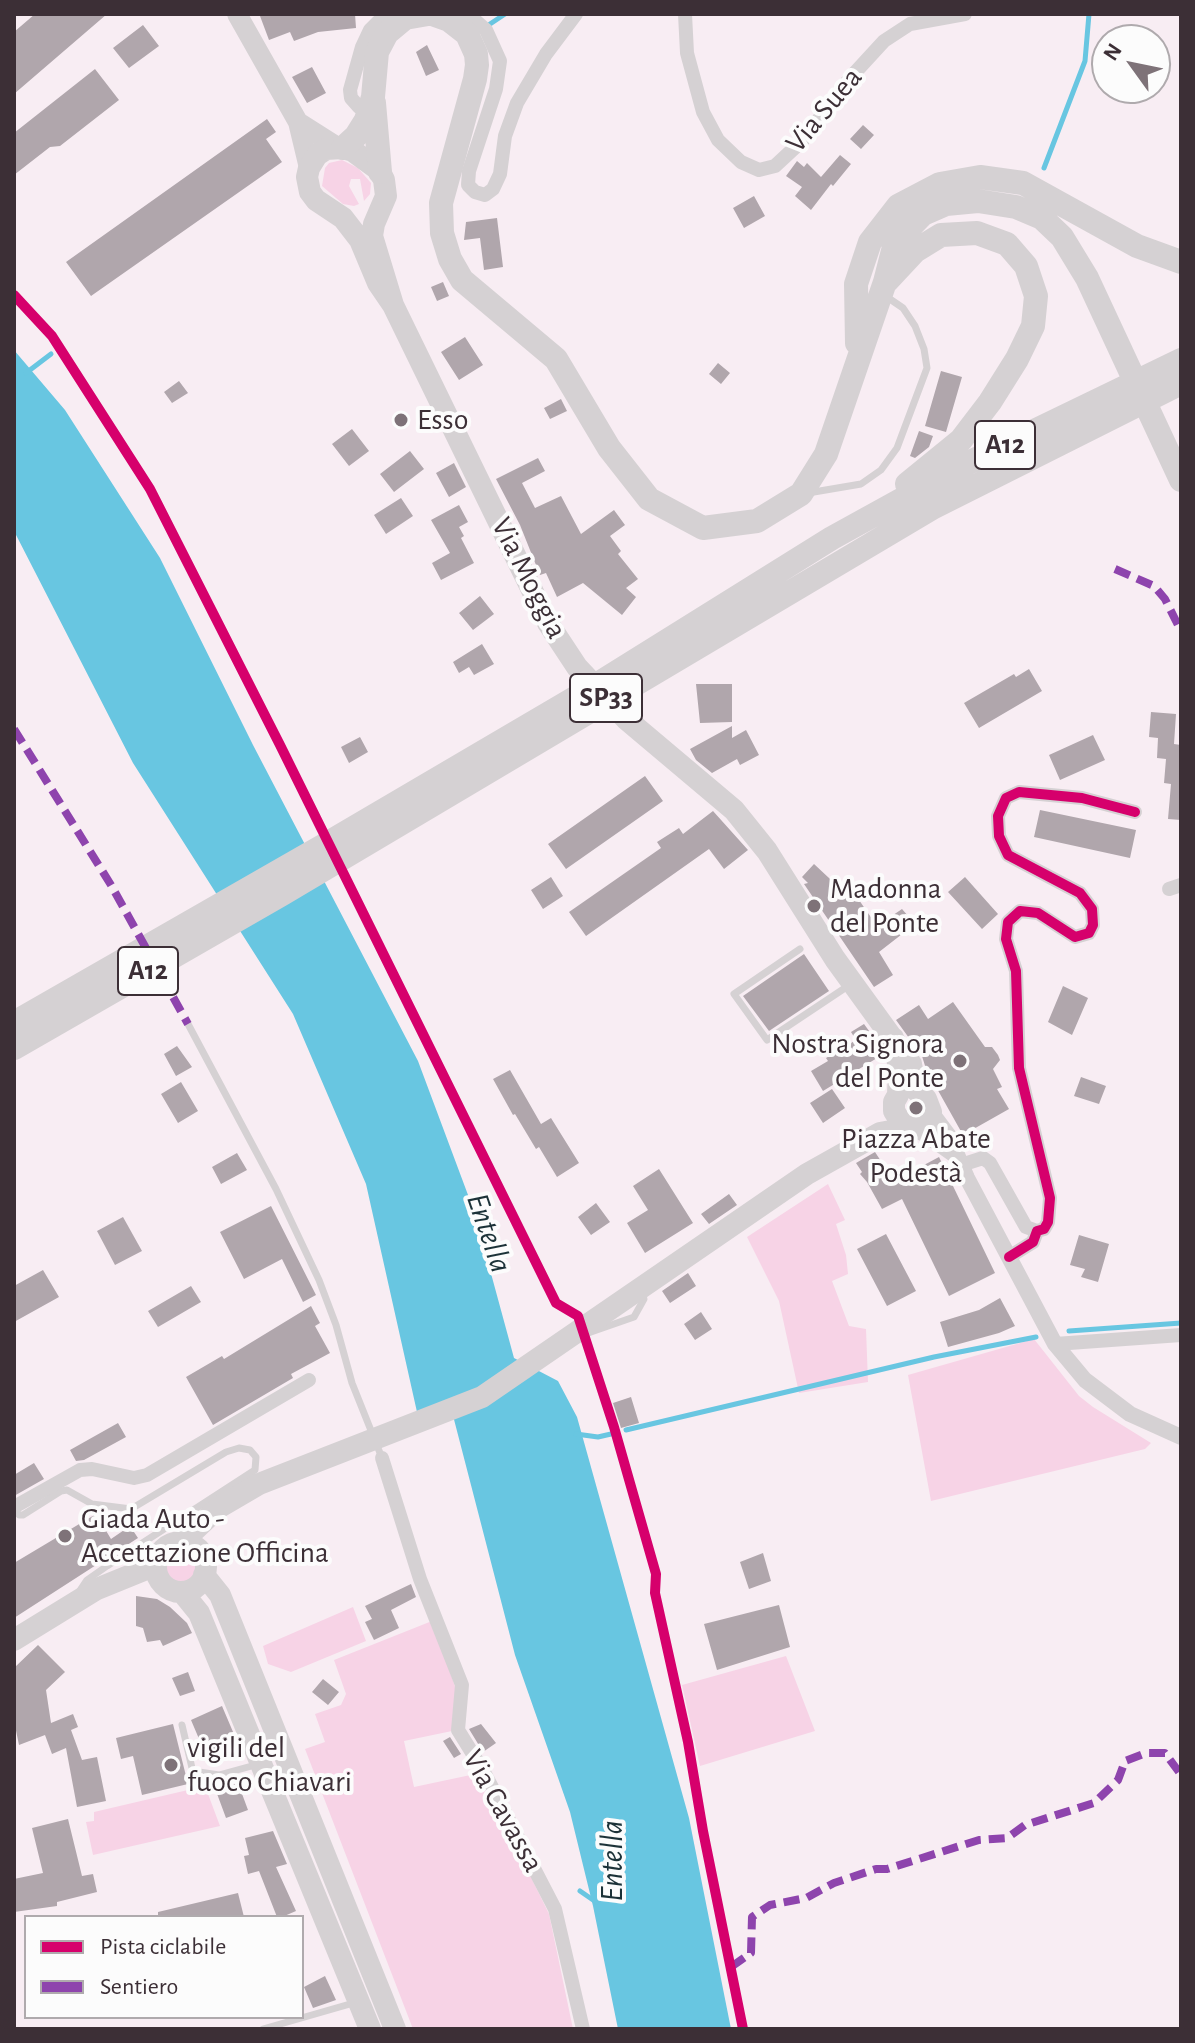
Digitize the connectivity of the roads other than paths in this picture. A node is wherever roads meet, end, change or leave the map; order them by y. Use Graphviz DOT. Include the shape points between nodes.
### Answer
graph roads {
  1 [pos="237,14"];
  2 [pos="386,14"];
  3 [pos="430,14"];
  4 [pos="468,14"];
  5 [pos="576,14"];
  6 [pos="685,14"];
  7 [pos="965,14"];
  8 [pos="371,104"];
  9 [pos="298,122"];
  10 [pos="341,148"];
  11 [pos="309,168"];
  12 [pos="380,172"];
  13 [pos="378,211"];
  14 [pos="343,218"];
  15 [pos="1181,262"];
  16 [pos="883,287"];
  17 [pos="393,305"];
  18 [pos="1181,360"];
  19 [pos="857,361"];
  20 [pos="1181,383"];
  21 [pos="1181,398"];
  22 [pos="1181,480"];
  23 [pos="972,487"];
  24 [pos="801,494"];
  25 [pos="838,535"];
  26 [pos="1135,812"];
  27 [pos="800,949"];
  28 [pos="852,983"];
  29 [pos="14,1023"];
  30 [pos="188,1024"];
  31 [pos="14,1048"];
  32 [pos="903,1096"];
  33 [pos="931,1112"];
  34 [pos="910,1128"];
  35 [pos="962,1167"];
  36 [pos="807,1174"];
  37 [pos="1037,1231"];
  38 [pos="1009,1257"];
  39 [pos="640,1288"];
  40 [pos="584,1335"];
  41 [pos="1181,1335"];
  42 [pos="1055,1344"];
  43 [pos="309,1380"];
  44 [pos="1181,1437"];
  45 [pos="382,1458"];
  46 [pos="14,1507"];
  47 [pos="181,1543"];
  48 [pos="156,1565"];
  49 [pos="204,1575"];
  50 [pos="182,1592"];
  51 [pos="76,1602"];
  52 [pos="15,1640"];
  53 [pos="182,1725"];
  54 [pos="261,1763"];
  55 [pos="359,2002"];
  56 [pos="304,2017"];
  57 [pos="299,2019"];
  58 [pos="263,2029"];
  59 [pos="370,2029"];
  60 [pos="395,2029"];
  61 [pos="583,2029"];
  1 -- 9 [label="main road, Via Moggia / SP33"];
  2 -- 8 [label="street" via="370,30 350,90 359,107"];
  3 -- 8 [label="highway" via="405,18 387,33 377,52"];
  3 -- 24 [label="highway" via="459,26 476,54 475,79 441,203 444,243 462,280 556,359 609,448 649,499 703,528 757,521"];
  4 -- 5 [label="street" via="486,30 500,61 469,171 468,185 485,195 500,174 517,103"];
  6 -- 7 [label="street, Via Suea" via="687,53 703,112 718,140 741,162 759,170 775,166 803,140 884,41 910,24"];
  8 -- 10 [label="highway" via="356,136"];
  8 -- 12 [label="highway"];
  9 -- 10 [label="main road, Via Moggia / SP33"];
  9 -- 11 [label="main road, Via Moggia / SP33"];
  10 -- 11 [label="main road" via="322,152"];
  10 -- 12 [label="main road, Via Moggia / SP33"];
  11 -- 14 [label="main road, Via Moggia / SP33" via="312,196"];
  12 -- 13 [label="main road, Via Moggia / SP33" via="386,191"];
  13 -- 14 [label="main road" via="360,221"];
  13 -- 17 [label="main road, Via Moggia / SP33" via="372,236"];
  14 -- 17 [label="main road, Via Moggia / SP33" via="357,234"];
  15 -- 19 [label="highway" via="1137,246 1023,183 980,177 940,184 898,206 870,242 856,284"];
  16 -- 19 [label="highway"];
  16 -- 22 [label="highway" via="895,243 923,214 946,204 978,201 1042,218 1062,237 1087,278"];
  16 -- 24 [label="lane" via="915,326 927,368 897,448 881,470 861,484"];
  16 -- 25 [label="highway" via="915,251 941,235 977,233 1007,244 1026,266 1036,296 1033,326 1003,381 961,440"];
  17 -- 28 [label="main road, Via Moggia / SP33" via="548,623 577,667 626,719 751,829"];
  18 -- 25 [label="highway, A12" via="968,463"];
  19 -- 24 [label="highway" via="826,454"];
  20 -- 23 [label="highway, A12"];
  21 -- 23 [label="highway"];
  23 -- 31 [label="highway, A12"];
  25 -- 29 [label="highway, A12" via="585,692"];
  26 -- 37 [label="street" via="1082,798 1019,792 1006,798 998,816 1008,855 1080,893 1092,909 1089,933 1075,937 1038,913 1020,911 1008,922 1006,939 1016,971 1019,1068 1050,1198 1048,1222"];
  27 -- 28 [label="lane" via="734,994 767,1040"];
  28 -- 32 [label="main road, Via Moggia / SP33" via="911,1064"];
  30 -- 45 [label="lane" via="319,1280"];
  32 -- 33 [label="main road, Via Moggia / SP33" via="926,1099"];
  32 -- 34 [label="main road, Via Moggia / SP33" via="894,1111"];
  32 -- 36 [label="main road"];
  33 -- 34 [label="main road"];
  33 -- 35 [label="street, Via Moggia / SP33"];
  34 -- 35 [label="street, SP33" via="925,1134"];
  34 -- 36 [label="main road" via="880,1133"];
  35 -- 37 [label="street" via="983,1158 990,1163 1026,1227"];
  35 -- 38 [label="street, SP33"];
  36 -- 39 [label="main road"];
  37 -- 38 [label="street" via="1033,1242"];
  38 -- 42 [label="street, SP33"];
  39 -- 40 [label="lane" via="644,1299 634,1317"];
  39 -- 47 [label="main road" via="482,1397 259,1484 218,1508"];
  41 -- 42 [label="street"];
  42 -- 44 [label="street" via="1085,1380 1130,1414"];
  43 -- 46 [label="street" via="147,1475 80,1470"];
  45 -- 61 [label="street, Via Cavassa" via="420,1579 462,1685 458,1730 555,1909"];
  46 -- 51 [label="lane" via="23,1515 67,1490 92,1504 131,1509 226,1452 239,1448 256,1457 255,1470 87,1580"];
  47 -- 48 [label="main road" via="161,1552"];
  47 -- 49 [label="main road" via="201,1553"];
  48 -- 50 [label="main road" via="160,1581"];
  48 -- 51 [label="main road"];
  49 -- 50 [label="main road" via="196,1587"];
  49 -- 60 [label="main road" via="220,1595"];
  50 -- 54 [label="main road" via="199,1613"];
  51 -- 52 [label="main road"];
  53 -- 54 [label="lane" via="192,1768 199,1772 219,1775"];
  54 -- 55 [label="main road"];
  55 -- 56 [label="lane"];
  55 -- 59 [label="main road"];
  57 -- 58 [label="lane"];
}
